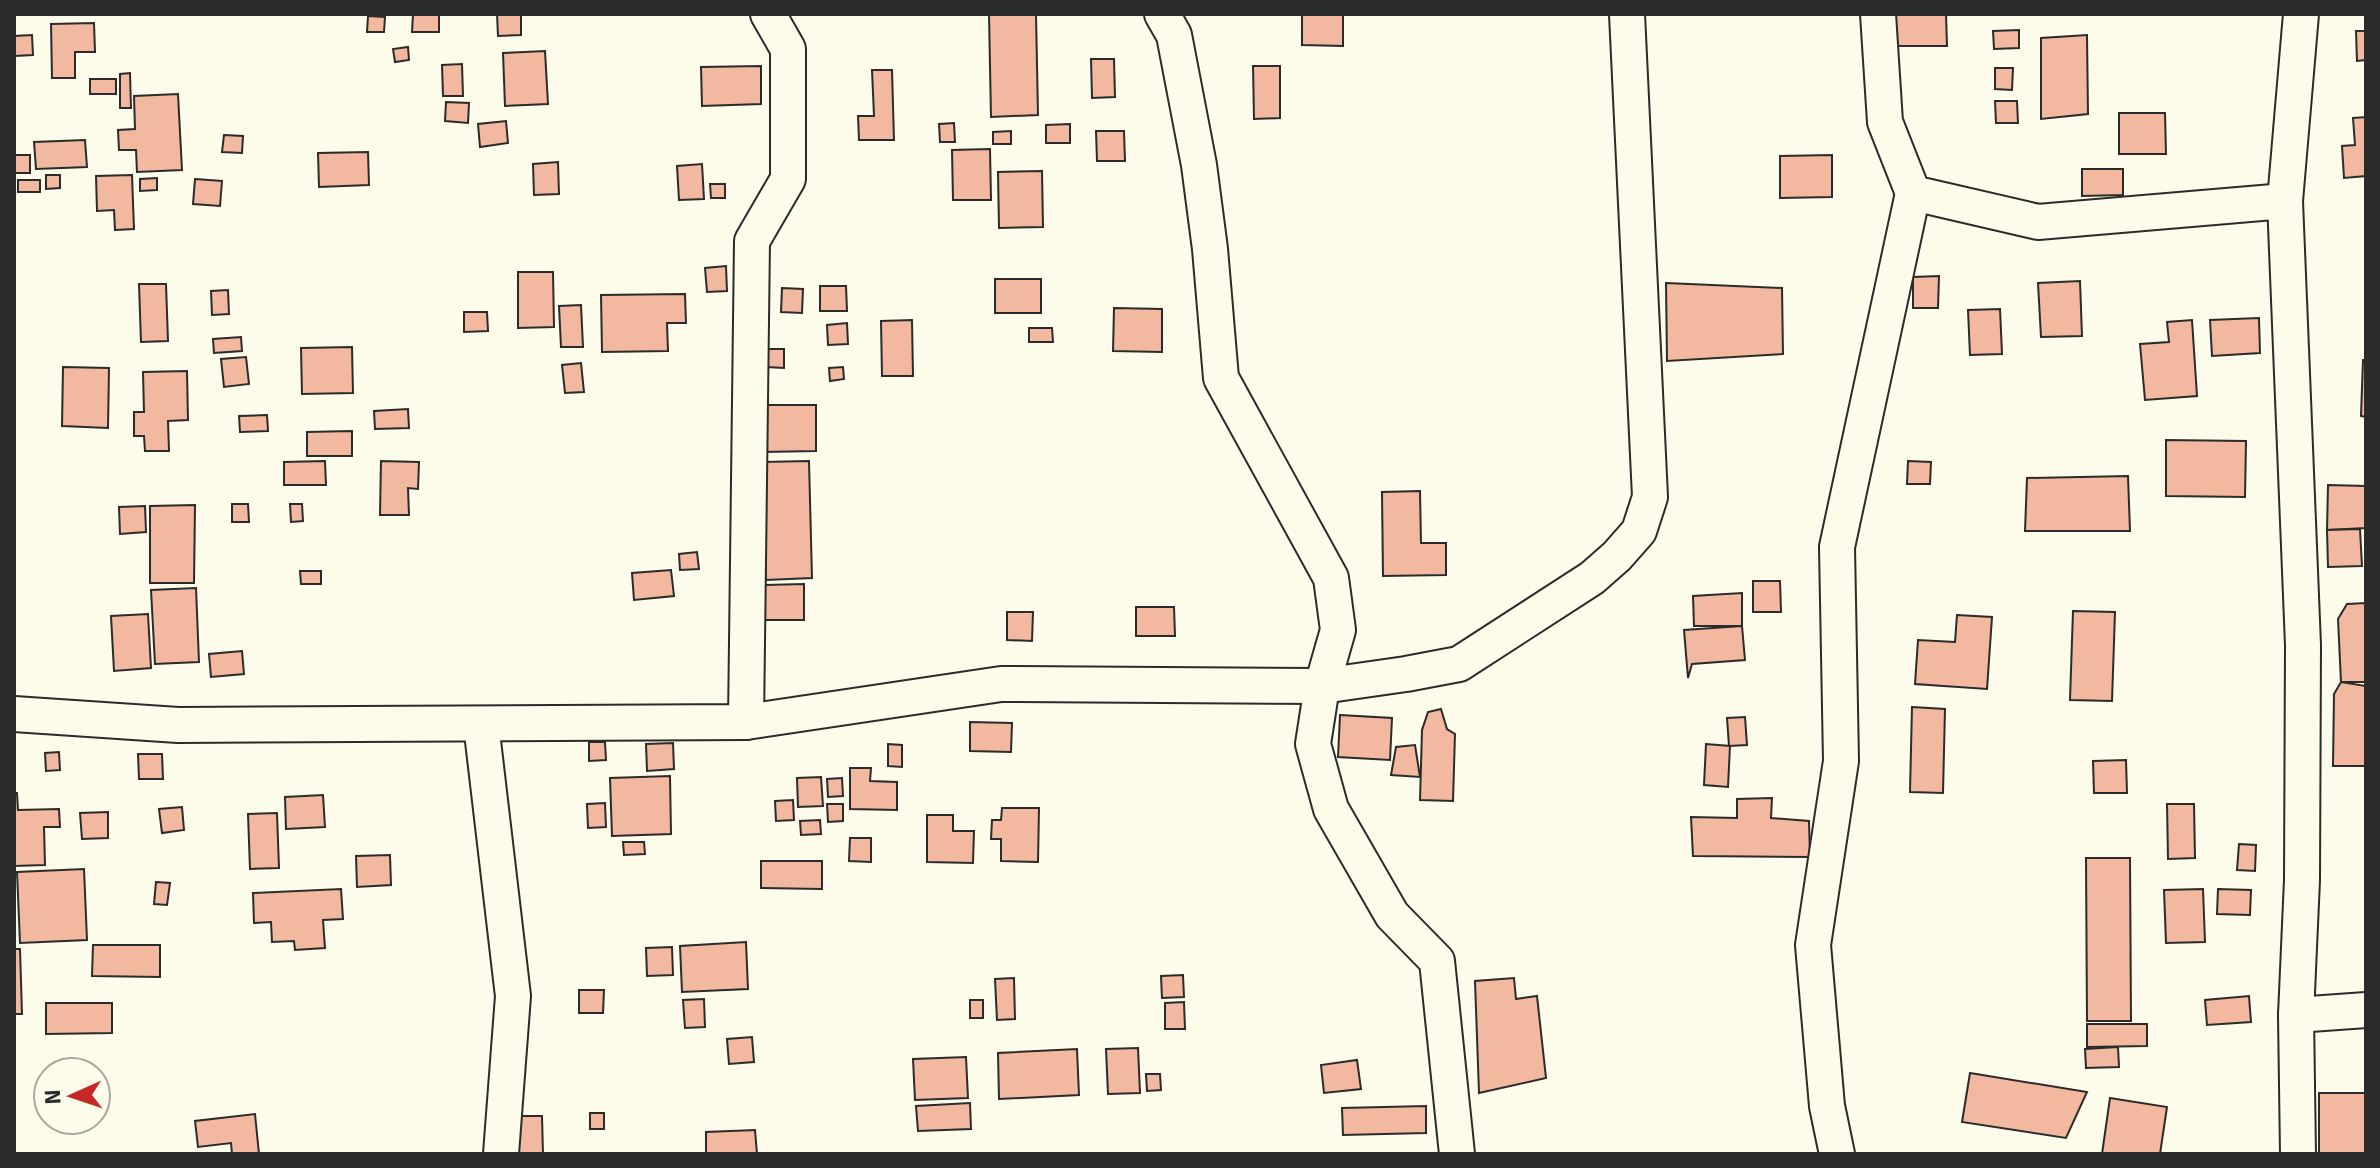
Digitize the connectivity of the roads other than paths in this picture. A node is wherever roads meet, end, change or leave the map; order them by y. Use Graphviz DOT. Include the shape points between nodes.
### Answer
graph roads {
  1 [pos="768,14"];
  2 [pos="1162,14"];
  3 [pos="1627,14"];
  4 [pos="1878,14"];
  5 [pos="2301,14"];
  6 [pos="1913,193"];
  7 [pos="2285,201"];
  8 [pos="1322,686"];
  9 [pos="14,714"];
  10 [pos="746,722"];
  11 [pos="481,724"];
  12 [pos="2366,1010"];
  13 [pos="2296,1015"];
  14 [pos="501,1154"];
  15 [pos="1457,1154"];
  16 [pos="1837,1154"];
  17 [pos="2298,1154"];
  1 -- 10 [label="street" via="788,49 788,179 752,241"];
  2 -- 8 [label="street" via="1174,35 1199,165 1221,378 1331,578 1338,630"];
  3 -- 8 [label="street" via="1650,497 1639,531 1592,578 1459,664"];
  4 -- 6 [label="street" via="1885,122"];
  5 -- 7 [label="street"];
  6 -- 7 [label="street" via="2038,222"];
  6 -- 16 [label="street" via="1837,547 1841,761 1813,945 1827,1106"];
  7 -- 13 [label="street" via="2303,645"];
  8 -- 10 [label="street" via="1001,684"];
  8 -- 15 [label="street" via="1313,744 1331,809 1392,915 1437,961"];
  9 -- 11 [label="street" via="178,725"];
  10 -- 11 [label="street"];
  11 -- 14 [label="street" via="513,996"];
  12 -- 13 [label="street"];
  13 -- 17 [label="street"];
}
